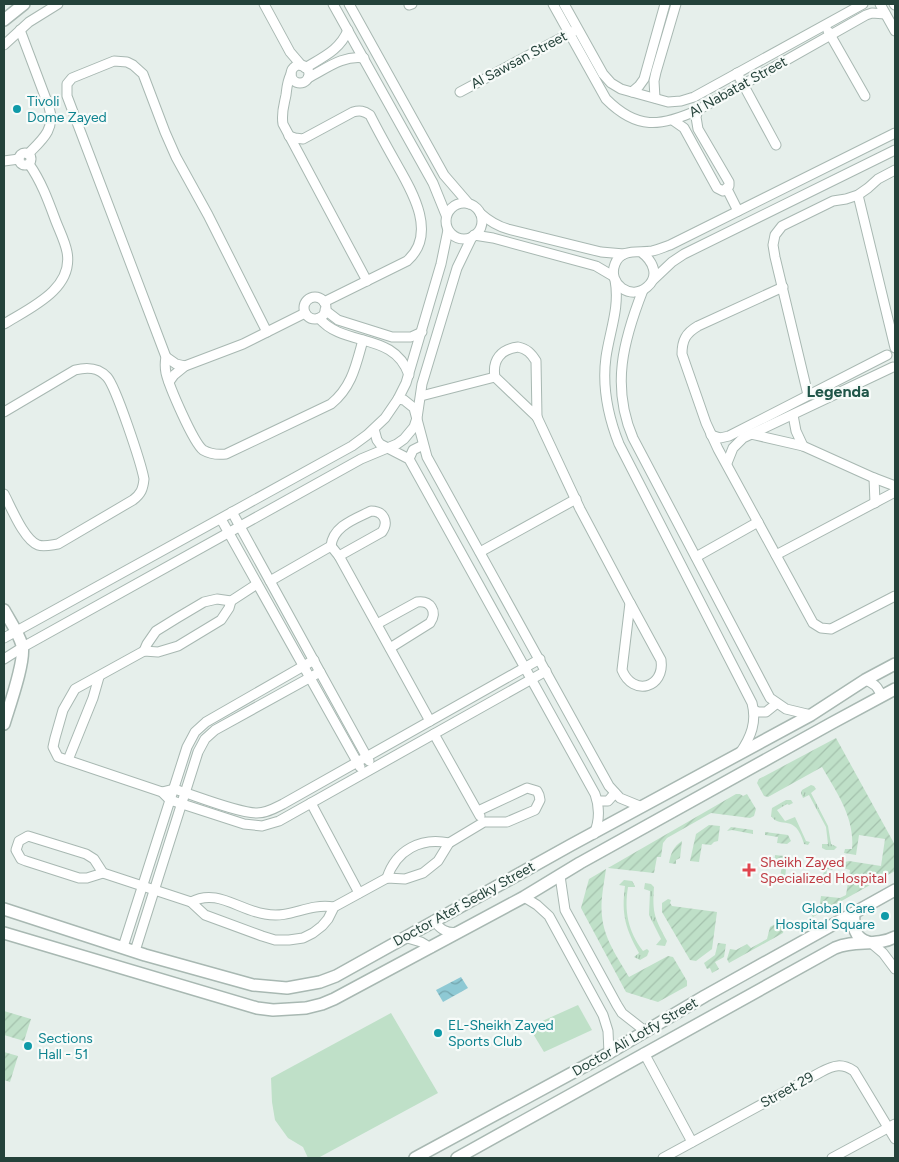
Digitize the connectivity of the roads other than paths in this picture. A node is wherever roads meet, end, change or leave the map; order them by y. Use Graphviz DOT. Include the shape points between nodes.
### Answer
graph roads {
  1 [pos="24,4"];
  2 [pos="58,4"];
  3 [pos="264,4"];
  4 [pos="333,4"];
  5 [pos="349,4"];
  6 [pos="553,4"];
  7 [pos="564,4"];
  8 [pos="665,4"];
  9 [pos="676,4"];
  10 [pos="863,4"];
  11 [pos="880,4"];
  12 [pos="886,14"];
  13 [pos="4,20"];
  14 [pos="825,25"];
  15 [pos="20,30"];
  16 [pos="348,30"];
  17 [pos="574,31"];
  18 [pos="895,31"];
  19 [pos="831,36"];
  20 [pos="4,45"];
  21 [pos="290,52"];
  22 [pos="364,58"];
  23 [pos="304,67"];
  24 [pos="737,73"];
  25 [pos="291,74"];
  26 [pos="304,81"];
  27 [pos="743,85"];
  28 [pos="460,92"];
  29 [pos="632,92"];
  30 [pos="286,94"];
  31 [pos="865,96"];
  32 [pos="656,98"];
  33 [pos="698,110"];
  34 [pos="674,121"];
  35 [pos="895,133"];
  36 [pos="289,136"];
  37 [pos="303,139"];
  38 [pos="776,145"];
  39 [pos="895,150"];
  40 [pos="28,154"];
  41 [pos="299,154"];
  42 [pos="19,159"];
  43 [pos="4,160"];
  44 [pos="29,164"];
  45 [pos="895,170"];
  46 [pos="727,190"];
  47 [pos="858,195"];
  48 [pos="469,204"];
  49 [pos="738,211"];
  50 [pos="480,213"];
  51 [pos="446,215"];
  52 [pos="448,230"];
  53 [pos="473,236"];
  54 [pos="641,252"];
  55 [pos="624,254"];
  56 [pos="614,278"];
  57 [pos="367,281"];
  58 [pos="652,282"];
  59 [pos="782,287"];
  60 [pos="642,290"];
  61 [pos="325,306"];
  62 [pos="305,313"];
  63 [pos="319,318"];
  64 [pos="4,324"];
  65 [pos="267,332"];
  66 [pos="422,332"];
  67 [pos="380,333"];
  68 [pos="363,340"];
  69 [pos="376,343"];
  70 [pos="895,348"];
  71 [pos="887,355"];
  72 [pos="166,357"];
  73 [pos="185,366"];
  74 [pos="894,368"];
  75 [pos="409,375"];
  76 [pos="496,377"];
  77 [pos="169,382"];
  78 [pos="808,395"];
  79 [pos="421,396"];
  80 [pos="398,399"];
  81 [pos="4,412"];
  82 [pos="793,414"];
  83 [pos="417,418"];
  84 [pos="537,418"];
  85 [pos="374,429"];
  86 [pos="711,434"];
  87 [pos="744,434"];
  88 [pos="423,445"];
  89 [pos="803,446"];
  90 [pos="390,448"];
  91 [pos="409,459"];
  92 [pos="727,463"];
  93 [pos="874,478"];
  94 [pos="895,486"];
  95 [pos="895,492"];
  96 [pos="4,495"];
  97 [pos="576,499"];
  98 [pos="875,503"];
  99 [pos="232,512"];
  100 [pos="221,519"];
  101 [pos="758,522"];
  102 [pos="240,526"];
  103 [pos="228,533"];
  104 [pos="331,546"];
  105 [pos="480,552"];
  106 [pos="776,555"];
  107 [pos="339,556"];
  108 [pos="696,557"];
  109 [pos="270,581"];
  110 [pos="257,584"];
  111 [pos="895,596"];
  112 [pos="231,601"];
  113 [pos="630,603"];
  114 [pos="4,610"];
  115 [pos="377,624"];
  116 [pos="16,632"];
  117 [pos="4,638"];
  118 [pos="22,647"];
  119 [pos="390,648"];
  120 [pos="144,651"];
  121 [pos="4,659"];
  122 [pos="540,659"];
  123 [pos="314,660"];
  124 [pos="895,664"];
  125 [pos="303,666"];
  126 [pos="525,668"];
  127 [pos="546,671"];
  128 [pos="320,672"];
  129 [pos="99,677"];
  130 [pos="310,678"];
  131 [pos="531,679"];
  132 [pos="865,680"];
  133 [pos="895,689"];
  134 [pos="882,697"];
  135 [pos="776,704"];
  136 [pos="754,710"];
  137 [pos="811,715"];
  138 [pos="430,721"];
  139 [pos="4,724"];
  140 [pos="434,734"];
  141 [pos="740,753"];
  142 [pos="367,757"];
  143 [pos="68,760"];
  144 [pos="357,762"];
  145 [pos="373,768"];
  146 [pos="363,773"];
  147 [pos="174,789"];
  148 [pos="162,792"];
  149 [pos="186,792"];
  150 [pos="615,793"];
  151 [pos="170,800"];
  152 [pos="598,801"];
  153 [pos="311,803"];
  154 [pos="182,804"];
  155 [pos="642,807"];
  156 [pos="478,811"];
  157 [pos="484,822"];
  158 [pos="594,834"];
  159 [pos="449,843"];
  160 [pos="103,874"];
  161 [pos="560,876"];
  162 [pos="387,878"];
  163 [pos="142,886"];
  164 [pos="154,890"];
  165 [pos="359,893"];
  166 [pos="894,893"];
  167 [pos="524,897"];
  168 [pos="191,902"];
  169 [pos="334,907"];
  170 [pos="4,909"];
  171 [pos="854,914"];
  172 [pos="434,920"];
  173 [pos="459,932"];
  174 [pos="4,933"];
  175 [pos="404,937"];
  176 [pos="895,937"];
  177 [pos="870,942"];
  178 [pos="122,947"];
  179 [pos="431,948"];
  180 [pos="135,951"];
  181 [pos="895,969"];
  182 [pos="645,1031"];
  183 [pos="609,1053"];
  184 [pos="644,1053"];
  185 [pos="526,1098"];
  186 [pos="534,1116"];
  187 [pos="491,1117"];
  188 [pos="892,1126"];
  189 [pos="504,1133"];
  190 [pos="895,1139"];
  191 [pos="692,1142"];
  192 [pos="416,1158"];
  193 [pos="457,1158"];
  194 [pos="663,1158"];
  195 [pos="832,1158"];
  1 -- 13 [label="street"];
  2 -- 15 [label="street"];
  3 -- 21 [label="street"];
  4 -- 16 [label="street"];
  5 -- 48 [label="street" via="444,175"];
  6 -- 17 [label="street, Al Nabatat Street"];
  7 -- 17 [label="street, Al Nabatat Street"];
  8 -- 29 [label="street" via="644,79"];
  9 -- 32 [label="street" via="656,72"];
  10 -- 14 [label="street, Al Nabatat Street"];
  11 -- 12 [label="street"];
  12 -- 18 [label="street"];
  12 -- 19 [label="street, Al Nabatat Street" via="872,13"];
  14 -- 19 [label="street"];
  14 -- 24 [label="street, Al Nabatat Street"];
  15 -- 20 [label="street"];
  15 -- 40 [label="street" via="52,119 46,135"];
  16 -- 22 [label="street"];
  16 -- 23 [label="street" via="334,50"];
  17 -- 28 [label="street, Al Sawsan Street"];
  17 -- 29 [label="street, Al Nabatat Street" via="611,83"];
  17 -- 34 [label="street, Al Nabatat Street" via="606,99 617,110 644,122"];
  19 -- 27 [label="street, Al Nabatat Street"];
  19 -- 31 [label="street"];
  21 -- 23 [label="street"];
  21 -- 25 [label="street"];
  22 -- 26 [label="street" via="340,61"];
  22 -- 51 [label="street" via="433,183"];
  23 -- 25 [label="street" via="295,67"];
  23 -- 26 [label="street" via="308,73"];
  24 -- 27 [label="street"];
  24 -- 32 [label="street, Al Nabatat Street" via="682,101 668,102"];
  25 -- 26 [label="street" via="295,82"];
  25 -- 30 [label="street"];
  26 -- 30 [label="street"];
  27 -- 33 [label="street, Al Nabatat Street"];
  27 -- 38 [label="street"];
  29 -- 32 [label="street, Al Nabatat Street"];
  30 -- 36 [label="street" via="282,118"];
  33 -- 34 [label="street, Al Nabatat Street"];
  33 -- 46 [label="street" via="698,129 729,182"];
  34 -- 46 [label="street" via="684,128 717,188"];
  35 -- 49 [label="street"];
  36 -- 37 [label="street"];
  36 -- 41 [label="street"];
  37 -- 41 [label="street"];
  37 -- 57 [label="street" via="353,112 366,112 412,191 422,229 416,252 407,261"];
  39 -- 58 [label="street" via="684,254"];
  40 -- 42 [label="street" via="22,154"];
  40 -- 44 [label="street"];
  41 -- 57 [label="street"];
  42 -- 43 [label="street"];
  42 -- 44 [label="street" via="22,164"];
  44 -- 64 [label="street" via="40,181 67,250 67,264 55,290"];
  45 -- 47 [label="street"];
  46 -- 49 [label="street"];
  47 -- 59 [label="street" via="833,200 782,226 773,245"];
  47 -- 70 [label="street"];
  48 -- 50 [label="street"];
  48 -- 51 [label="street" via="455,205"];
  49 -- 54 [label="street" via="670,245"];
  50 -- 53 [label="street" via="481,225"];
  50 -- 55 [label="street" via="488,221 508,230"];
  51 -- 52 [label="street"];
  52 -- 53 [label="street" via="459,238"];
  52 -- 66 [label="street"];
  53 -- 56 [label="street" via="493,238 596,266"];
  53 -- 79 [label="street" via="457,268"];
  54 -- 55 [label="street"];
  54 -- 58 [label="street" via="653,265"];
  55 -- 56 [label="street" via="614,265"];
  56 -- 60 [label="street" via="622,289"];
  56 -- 136 [label="street" via="617,306 605,369 614,432"];
  57 -- 61 [label="street"];
  58 -- 60 [label="street"];
  59 -- 78 [label="street"];
  59 -- 86 [label="street" via="690,330 685,337 682,354"];
  60 -- 108 [label="street" via="630,323 621,366 626,424"];
  61 -- 62 [label="street" via="318,297 310,298 304,304"];
  61 -- 63 [label="street"];
  61 -- 67 [label="street" via="338,320"];
  62 -- 63 [label="street" via="311,318"];
  62 -- 65 [label="street"];
  63 -- 68 [label="street" via="332,329"];
  65 -- 72 [label="street" via="176,157 143,74 133,65 114,61 72,78 66,92"];
  65 -- 73 [label="street"];
  66 -- 67 [label="street" via="405,338"];
  66 -- 75 [label="street"];
  67 -- 69 [label="street"];
  68 -- 69 [label="street"];
  68 -- 77 [label="street" via="351,380 337,399 226,454 210,453 197,444"];
  69 -- 75 [label="street" via="400,357"];
  70 -- 71 [label="street"];
  71 -- 74 [label="street"];
  71 -- 78 [label="street"];
  72 -- 73 [label="street"];
  72 -- 77 [label="street"];
  73 -- 77 [label="street"];
  74 -- 82 [label="street"];
  75 -- 80 [label="street"];
  76 -- 79 [label="street"];
  76 -- 84 [label="street"];
  76 -- 84 [label="street" via="495,364 503,351 518,347 532,354 536,361"];
  78 -- 87 [label="street"];
  79 -- 83 [label="street"];
  80 -- 83 [label="street" via="414,408"];
  80 -- 85 [label="street"];
  81 -- 96 [label="street" via="75,370 93,368 112,385 144,479 140,494 133,500 58,544 47,546 38,545 26,535"];
  82 -- 87 [label="street"];
  82 -- 89 [label="street"];
  83 -- 88 [label="street"];
  83 -- 90 [label="street" via="409,434"];
  84 -- 97 [label="street"];
  85 -- 90 [label="street" via="377,440"];
  85 -- 99 [label="street" via="352,446"];
  86 -- 87 [label="street" via="725,438"];
  86 -- 92 [label="street"];
  87 -- 89 [label="street"];
  87 -- 92 [label="street"];
  88 -- 91 [label="street" via="413,450"];
  88 -- 105 [label="street"];
  89 -- 93 [label="street"];
  90 -- 91 [label="street"];
  90 -- 102 [label="street" via="361,459"];
  91 -- 126 [label="street"];
  92 -- 101 [label="street"];
  93 -- 94 [label="street"];
  93 -- 98 [label="street"];
  95 -- 98 [label="street"];
  97 -- 105 [label="street"];
  97 -- 113 [label="street"];
  98 -- 106 [label="street"];
  99 -- 100 [label="street"];
  99 -- 102 [label="street"];
  100 -- 103 [label="street"];
  100 -- 116 [label="street"];
  101 -- 106 [label="street"];
  101 -- 108 [label="street"];
  102 -- 103 [label="street"];
  102 -- 109 [label="street"];
  103 -- 110 [label="street"];
  103 -- 118 [label="street"];
  104 -- 107 [label="street"];
  104 -- 107 [label="street" via="339,528 371,511 381,513 386,523 382,532"];
  104 -- 109 [label="street"];
  105 -- 122 [label="street"];
  106 -- 111 [label="street" via="808,615 821,628 840,626"];
  107 -- 115 [label="street"];
  108 -- 135 [label="street"];
  109 -- 123 [label="street"];
  110 -- 112 [label="street"];
  110 -- 125 [label="street"];
  112 -- 120 [label="street" via="210,600 198,606 156,631"];
  112 -- 120 [label="street" via="226,614 216,624 172,649"];
  113 -- 113 [label="street" via="661,660 660,676 647,686 631,683 622,670"];
  114 -- 116 [label="street"];
  115 -- 119 [label="street"];
  115 -- 119 [label="street" via="416,602 422,601 432,607 434,612 430,623"];
  116 -- 117 [label="street"];
  116 -- 118 [label="street"];
  118 -- 121 [label="street"];
  118 -- 139 [label="street" via="18,677"];
  119 -- 138 [label="street"];
  120 -- 129 [label="street"];
  122 -- 126 [label="street"];
  122 -- 127 [label="street"];
  123 -- 125 [label="street"];
  123 -- 128 [label="street"];
  124 -- 132 [label="street, Doctor Atef Sedky Street"];
  125 -- 130 [label="street"];
  125 -- 147 [label="street" via="200,726 191,738"];
  126 -- 131 [label="street"];
  126 -- 138 [label="street"];
  127 -- 131 [label="street"];
  127 -- 150 [label="street"];
  128 -- 130 [label="street"];
  128 -- 142 [label="street"];
  129 -- 143 [label="street"];
  129 -- 143 [label="street" via="75,689 63,710 53,747 58,757"];
  130 -- 144 [label="street"];
  130 -- 149 [label="street" via="209,734 201,745"];
  131 -- 140 [label="street"];
  131 -- 152 [label="street"];
  132 -- 134 [label="street" via="878,688"];
  132 -- 137 [label="street, Doctor Atef Sedky Street"];
  133 -- 134 [label="street, Doctor Atef Sedky Street"];
  134 -- 161 [label="street, Doctor Atef Sedky Street"];
  135 -- 136 [label="street" via="766,712"];
  135 -- 137 [label="street"];
  136 -- 141 [label="street" via="752,732"];
  137 -- 141 [label="street, Doctor Atef Sedky Street"];
  138 -- 142 [label="street"];
  140 -- 145 [label="street"];
  140 -- 156 [label="street"];
  141 -- 155 [label="street, Doctor Atef Sedky Street"];
  142 -- 144 [label="street"];
  142 -- 145 [label="street"];
  143 -- 148 [label="street"];
  144 -- 146 [label="street"];
  144 -- 149 [label="street" via="283,804 259,813 242,811"];
  145 -- 146 [label="street"];
  146 -- 153 [label="street"];
  147 -- 148 [label="street"];
  147 -- 149 [label="street"];
  147 -- 151 [label="street"];
  148 -- 151 [label="street"];
  149 -- 154 [label="street"];
  150 -- 152 [label="street" via="608,802"];
  150 -- 155 [label="street"];
  151 -- 154 [label="street"];
  151 -- 163 [label="street"];
  152 -- 158 [label="street" via="599,817"];
  153 -- 154 [label="street" via="279,821 262,826 244,824"];
  153 -- 165 [label="street"];
  154 -- 164 [label="street"];
  155 -- 158 [label="street, Doctor Atef Sedky Street"];
  156 -- 157 [label="street"];
  156 -- 157 [label="street" via="527,788 537,791 540,800 535,810 513,821"];
  157 -- 159 [label="street"];
  158 -- 172 [label="street, Doctor Atef Sedky Street"];
  159 -- 162 [label="street" via="438,860 423,873 405,879"];
  159 -- 162 [label="street" via="430,841 411,848 395,860"];
  160 -- 160 [label="street" via="94,858 86,854 28,836 17,845 18,855 26,861 79,878"];
  160 -- 163 [label="street"];
  161 -- 167 [label="street, Doctor Atef Sedky Street"];
  161 -- 182 [label="street" via="566,910 617,1005"];
  162 -- 165 [label="street"];
  163 -- 164 [label="street"];
  163 -- 178 [label="street"];
  164 -- 168 [label="street"];
  164 -- 180 [label="street"];
  165 -- 169 [label="street"];
  166 -- 171 [label="street, Doctor Ali Lotfy Street"];
  167 -- 173 [label="street, Doctor Atef Sedky Street"];
  167 -- 183 [label="street" via="549,916 585,982 606,1021"];
  168 -- 169 [label="street" via="208,896 277,916 315,906"];
  168 -- 169 [label="street" via="213,920 275,940 303,938 313,933 328,919"];
  170 -- 178 [label="street, Doctor Atef Sedky Street"];
  171 -- 177 [label="street" via="854,930 863,940"];
  171 -- 182 [label="street, Doctor Ali Lotfy Street"];
  172 -- 173 [label="street" via="444,931"];
  172 -- 175 [label="street, Doctor Atef Sedky Street"];
  173 -- 179 [label="street, Doctor Atef Sedky Street"];
  174 -- 179 [label="street, Doctor Atef Sedky Street" via="241,1005 274,1010 322,1004"];
  175 -- 179 [label="street"];
  175 -- 180 [label="street, Doctor Atef Sedky Street" via="336,976 287,988 253,985"];
  176 -- 177 [label="street, Doctor Ali Lotfy Street"];
  177 -- 181 [label="street"];
  177 -- 184 [label="street, Doctor Ali Lotfy Street" via="846,943 835,948"];
  178 -- 180 [label="street, Doctor Atef Sedky Street"];
  182 -- 183 [label="street, Doctor Ali Lotfy Street"];
  183 -- 185 [label="street, Doctor Ali Lotfy Street"];
  184 -- 186 [label="street, Doctor Ali Lotfy Street"];
  184 -- 191 [label="street"];
  185 -- 186 [label="street" via="525,1109"];
  185 -- 187 [label="street, Doctor Ali Lotfy Street"];
  186 -- 189 [label="street, Doctor Ali Lotfy Street"];
  187 -- 189 [label="street" via="502,1123"];
  187 -- 192 [label="street, Doctor Ali Lotfy Street"];
  188 -- 190 [label="street, Street 29"];
  188 -- 191 [label="street, Street 29" via="854,1071 838,1065"];
  188 -- 195 [label="street"];
  189 -- 193 [label="street, Doctor Ali Lotfy Street"];
  191 -- 194 [label="street, Street 29"];
}
